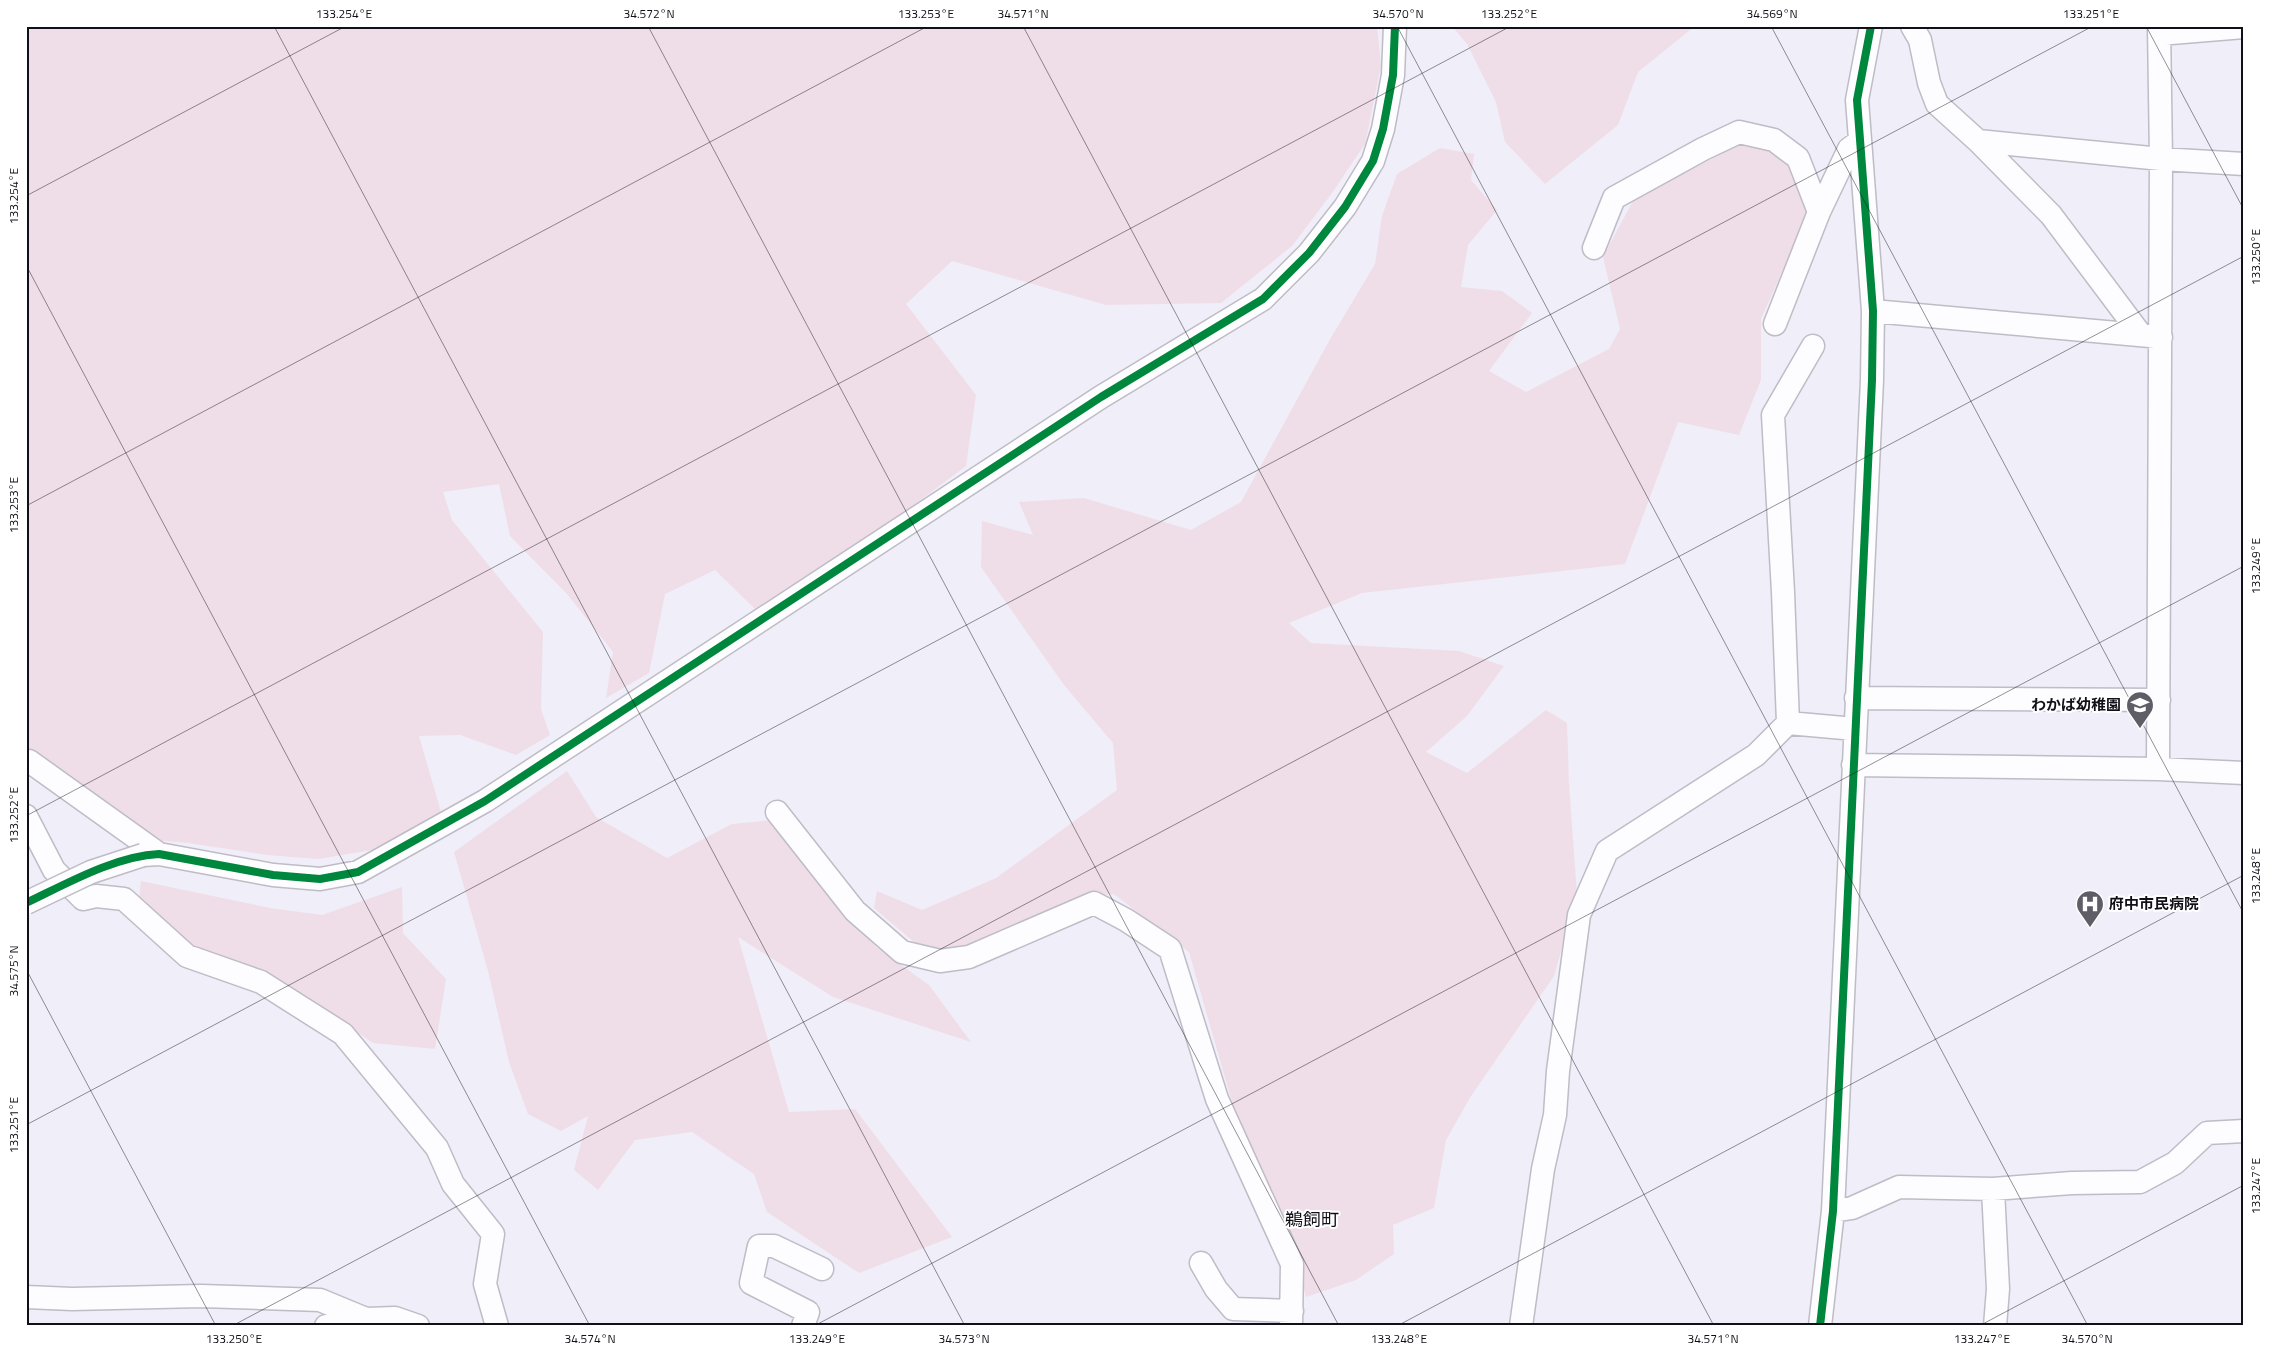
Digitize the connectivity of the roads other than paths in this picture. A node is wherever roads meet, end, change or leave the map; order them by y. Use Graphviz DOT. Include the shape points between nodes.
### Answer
graph roads {
  1 [pos="1395,26"];
  2 [pos="1871,26"];
  3 [pos="1912,26"];
  4 [pos="2244,27"];
  5 [pos="2159,30"];
  6 [pos="1860,141"];
  7 [pos="1978,141"];
  8 [pos="2161,159"];
  9 [pos="2244,164"];
  10 [pos="1819,212"];
  11 [pos="1594,248"];
  12 [pos="1873,311"];
  13 [pos="1775,324"];
  14 [pos="2151,336"];
  15 [pos="1813,346"];
  16 [pos="1856,698"];
  17 [pos="2159,700"];
  18 [pos="1788,723"];
  19 [pos="1855,729"];
  20 [pos="26,762"];
  21 [pos="1853,765"];
  22 [pos="2158,769"];
  23 [pos="2244,772"];
  24 [pos="777,812"];
  25 [pos="26,816"];
  26 [pos="151,854"];
  27 [pos="26,902"];
  28 [pos="2244,1131"];
  29 [pos="1993,1189"];
  30 [pos="1833,1211"];
  31 [pos="1200,1263"];
  32 [pos="822,1269"];
  33 [pos="26,1296"];
  34 [pos="1292,1318"];
  35 [pos="366,1319"];
  36 [pos="326,1326"];
  37 [pos="418,1326"];
  38 [pos="497,1326"];
  39 [pos="803,1326"];
  40 [pos="1521,1326"];
  41 [pos="1820,1326"];
  42 [pos="1995,1326"];
  1 -- 26 [label="street" via="1393,75 1383,129 1373,160 1345,207 1308,253 1263,299 1101,397 485,801 358,872 320,879 282,876"];
  2 -- 6 [label="street" via="1857,100"];
  3 -- 7 [label="street" via="1920,40 1937,104"];
  4 -- 5 [label="street"];
  5 -- 8 [label="street"];
  6 -- 10 [label="street" via="1849,149"];
  6 -- 12 [label="street"];
  7 -- 8 [label="street"];
  7 -- 14 [label="street" via="2051,215"];
  8 -- 9 [label="street"];
  8 -- 14 [label="street"];
  10 -- 11 [label="street" via="1798,158 1774,140 1739,132 1614,198"];
  10 -- 13 [label="street"];
  12 -- 14 [label="street"];
  12 -- 16 [label="street"];
  14 -- 17 [label="street"];
  15 -- 18 [label="street" via="1773,415"];
  16 -- 17 [label="street"];
  16 -- 19 [label="street"];
  17 -- 22 [label="street"];
  18 -- 19 [label="street"];
  18 -- 40 [label="street" via="1756,755 1607,851 1579,915 1555,1115"];
  19 -- 21 [label="street"];
  20 -- 26 [label="street" via="29,761"];
  21 -- 22 [label="street"];
  21 -- 30 [label="street"];
  22 -- 23 [label="street"];
  24 -- 34 [label="street" via="855,911 902,952 940,961 969,957 1094,904 1126,920 1170,949 1217,1100 1292,1264"];
  25 -- 38 [label="street" via="54,870 83,899 96,896 124,899 187,956 261,982 343,1034 437,1148 453,1184 494,1234 485,1284"];
  26 -- 27 [label="street, bridge" via="91,872"];
  28 -- 29 [label="street" via="2207,1133 2175,1163 2140,1182"];
  29 -- 30 [label="street" via="1899,1187 1852,1208"];
  29 -- 42 [label="street" via="1998,1289"];
  30 -- 41 [label="street"];
  31 -- 34 [label="street" via="1233,1309"];
  32 -- 39 [label="street" via="774,1246 759,1246 751,1283 808,1312"];
  33 -- 35 [label="street" via="320,1300"];
  35 -- 36 [label="street"];
  35 -- 37 [label="street" via="395,1318"];
}
